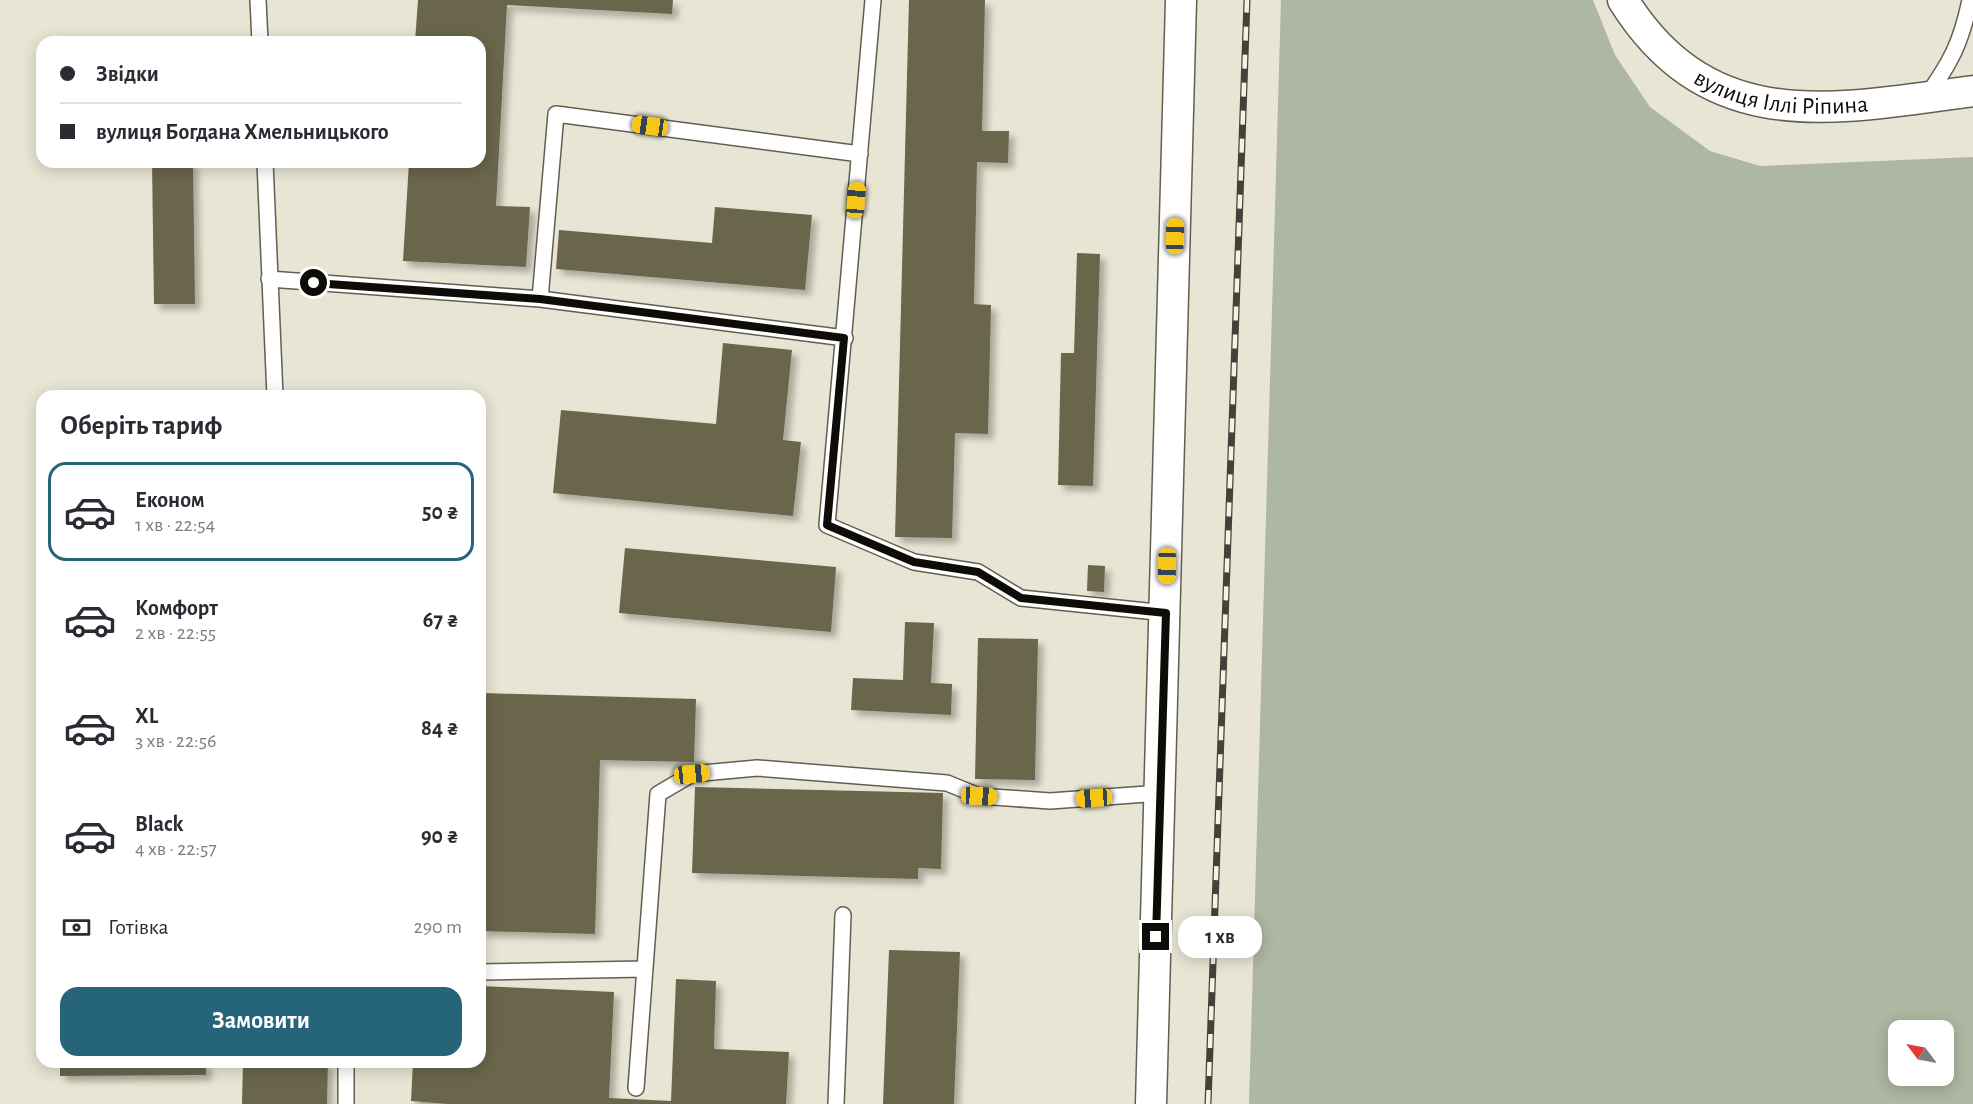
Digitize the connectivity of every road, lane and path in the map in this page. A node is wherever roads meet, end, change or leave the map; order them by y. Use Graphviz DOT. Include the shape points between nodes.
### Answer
graph roads {
  1 [pos="258,0"];
  2 [pos="873,0"];
  3 [pos="1181,0"];
  4 [pos="1623,0"];
  5 [pos="1970,0"];
  6 [pos="260,36"];
  7 [pos="1973,91"];
  8 [pos="1926,97"];
  9 [pos="860,154"];
  10 [pos="265,168"];
  11 [pos="269,279"];
  12 [pos="540,299"];
  13 [pos="844,338"];
  14 [pos="275,390"];
  15 [pos="1166,613"];
  16 [pos="1161,793"];
  17 [pos="843,915"];
  18 [pos="645,969"];
  19 [pos="486,972"];
  20 [pos="346,1068"];
  21 [pos="636,1088"];
  22 [pos="346,1104"];
  23 [pos="836,1104"];
  24 [pos="1151,1104"];
  1 -- 6 [label="lane"];
  2 -- 9 [label="lane"];
  3 -- 15 [label="street"];
  4 -- 8 [label="street, вулиця Іллі Ріпина" via="1636,21 1663,49 1697,78 1731,93 1780,106 1826,109"];
  5 -- 8 [label="lane" via="1963,35"];
  7 -- 8 [label="street, вулиця Іллі Ріпина"];
  9 -- 12 [label="lane" via="556,114"];
  9 -- 13 [label="lane"];
  10 -- 11 [label="lane"];
  11 -- 12 [label="lane"];
  11 -- 14 [label="lane"];
  12 -- 13 [label="lane"];
  13 -- 15 [label="lane" via="827,525 914,562 978,572 1021,598"];
  15 -- 16 [label="street"];
  16 -- 18 [label="lane" via="1050,801 979,796 947,783 769,769 692,774 658,794"];
  16 -- 24 [label="street"];
  17 -- 23 [label="lane"];
  18 -- 19 [label="lane"];
  18 -- 21 [label="lane"];
  20 -- 22 [label="lane"];
}
